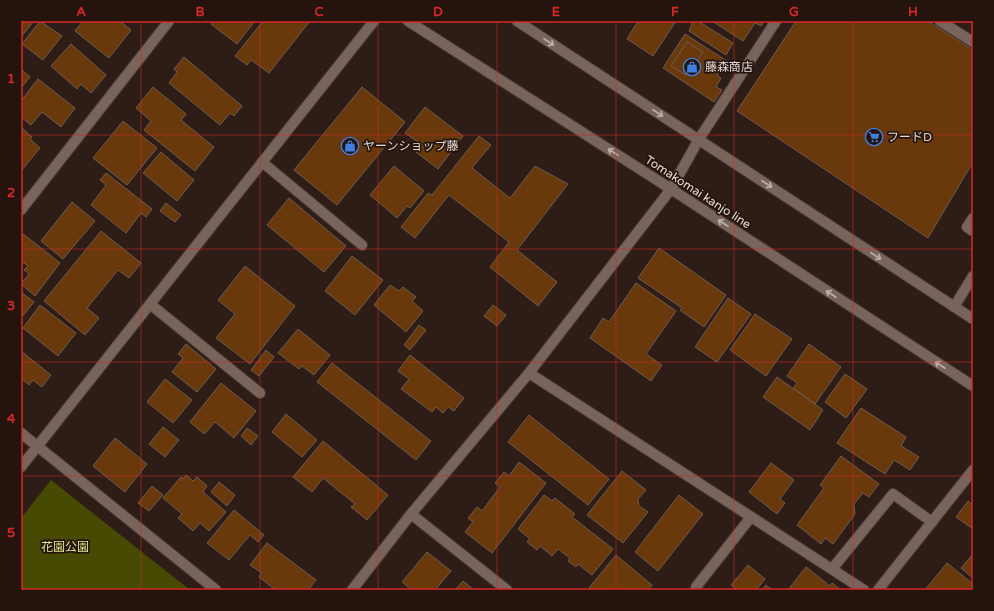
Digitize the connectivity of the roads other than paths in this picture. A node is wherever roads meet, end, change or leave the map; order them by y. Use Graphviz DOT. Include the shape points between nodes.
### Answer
graph roads {
  1 [pos="170,21"];
  2 [pos="374,21"];
  3 [pos="408,21"];
  4 [pos="517,21"];
  5 [pos="776,21"];
  6 [pos="940,21"];
  7 [pos="973,42"];
  8 [pos="699,139"];
  9 [pos="262,162"];
  10 [pos="671,189"];
  11 [pos="21,210"];
  12 [pos="973,218"];
  13 [pos="973,230"];
  14 [pos="362,245"];
  15 [pos="973,276"];
  16 [pos="150,304"];
  17 [pos="954,307"];
  18 [pos="973,320"];
  19 [pos="529,373"];
  20 [pos="973,386"];
  21 [pos="260,393"];
  22 [pos="21,433"];
  23 [pos="37,446"];
  24 [pos="21,467"];
  25 [pos="973,470"];
  26 [pos="411,514"];
  27 [pos="751,517"];
  28 [pos="932,522"];
  29 [pos="832,569"];
  30 [pos="696,587"];
  31 [pos="216,590"];
  32 [pos="352,590"];
  33 [pos="507,590"];
  34 [pos="864,590"];
  35 [pos="878,590"];
  1 -- 11 [label="street"];
  2 -- 9 [label="street"];
  10 -- 3 [label="street, Tomakomai kanjo line, one-way"];
  4 -- 8 [label="street, one-way"];
  5 -- 8 [label="street"];
  6 -- 7 [label="street"];
  8 -- 10 [label="street"];
  8 -- 17 [label="street, one-way"];
  9 -- 14 [label="street"];
  9 -- 16 [label="street"];
  10 -- 19 [label="street"];
  20 -- 10 [label="street, Tomakomai kanjo line, one-way"];
  12 -- 13 [label="street" via="967,227"];
  15 -- 17 [label="street"];
  16 -- 21 [label="street"];
  16 -- 23 [label="street"];
  17 -- 18 [label="street"];
  19 -- 26 [label="street"];
  19 -- 27 [label="street"];
  22 -- 23 [label="street"];
  23 -- 24 [label="street"];
  23 -- 31 [label="street"];
  25 -- 28 [label="street"];
  26 -- 32 [label="street"];
  26 -- 33 [label="street"];
  27 -- 29 [label="street"];
  27 -- 30 [label="street"];
  28 -- 29 [label="street" via="893,494"];
  28 -- 35 [label="street"];
  29 -- 34 [label="street"];
}
